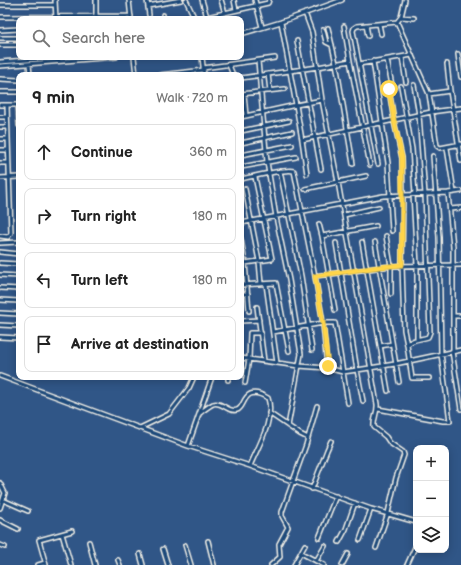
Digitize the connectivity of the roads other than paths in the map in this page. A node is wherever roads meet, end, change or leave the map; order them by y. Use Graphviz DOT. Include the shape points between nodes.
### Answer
graph roads {
  1 [pos="55,0"];
  2 [pos="96,0"];
  3 [pos="128,0"];
  4 [pos="147,0"];
  5 [pos="181,0"];
  6 [pos="186,0"];
  7 [pos="202,0"];
  8 [pos="221,0"];
  9 [pos="234,0"];
  10 [pos="255,0"];
  11 [pos="269,0"];
  12 [pos="342,0"];
  13 [pos="405,0"];
  14 [pos="0,5"];
  15 [pos="55,5"];
  16 [pos="256,5"];
  17 [pos="148,6"];
  18 [pos="236,10"];
  19 [pos="224,13"];
  20 [pos="305,13"];
  21 [pos="149,15"];
  22 [pos="56,16"];
  23 [pos="96,16"];
  24 [pos="131,16"];
  25 [pos="193,16"];
  26 [pos="207,16"];
  27 [pos="211,16"];
  28 [pos="0,17"];
  29 [pos="16,17"];
  30 [pos="401,17"];
  31 [pos="414,18"];
  32 [pos="281,22"];
  33 [pos="397,22"];
  34 [pos="379,24"];
  35 [pos="366,25"];
  36 [pos="344,26"];
  37 [pos="262,27"];
  38 [pos="328,28"];
  39 [pos="16,29"];
  40 [pos="0,30"];
  41 [pos="323,30"];
  42 [pos="244,33"];
  43 [pos="381,34"];
  44 [pos="368,36"];
  45 [pos="0,38"];
  46 [pos="16,38"];
  47 [pos="297,41"];
  48 [pos="16,45"];
  49 [pos="332,45"];
  50 [pos="0,46"];
  51 [pos="458,54"];
  52 [pos="412,55"];
  53 [pos="402,57"];
  54 [pos="275,58"];
  55 [pos="20,60"];
  56 [pos="79,60"];
  57 [pos="134,60"];
  58 [pos="202,60"];
  59 [pos="387,60"];
  60 [pos="258,61"];
  61 [pos="350,61"];
  62 [pos="373,61"];
  63 [pos="0,62"];
  64 [pos="336,63"];
  65 [pos="29,64"];
  66 [pos="359,64"];
  67 [pos="446,64"];
  68 [pos="228,65"];
  69 [pos="0,66"];
  70 [pos="318,67"];
  71 [pos="204,69"];
  72 [pos="303,69"];
  73 [pos="289,71"];
  74 [pos="30,72"];
  75 [pos="136,72"];
  76 [pos="182,72"];
  77 [pos="232,72"];
  78 [pos="268,74"];
  79 [pos="259,75"];
  80 [pos="461,77"];
  81 [pos="244,78"];
  82 [pos="0,79"];
  83 [pos="16,80"];
  84 [pos="406,82"];
  85 [pos="392,85"];
  86 [pos="414,85"];
  87 [pos="401,86"];
  88 [pos="285,89"];
  89 [pos="389,89"];
  90 [pos="450,90"];
  91 [pos="270,91"];
  92 [pos="0,92"];
  93 [pos="16,92"];
  94 [pos="261,92"];
  95 [pos="244,94"];
  96 [pos="429,94"];
  97 [pos="322,100"];
  98 [pos="308,102"];
  99 [pos="0,105"];
  100 [pos="7,105"];
  101 [pos="16,105"];
  102 [pos="244,105"];
  103 [pos="296,105"];
  104 [pos="461,108"];
  105 [pos="453,109"];
  106 [pos="431,112"];
  107 [pos="263,113"];
  108 [pos="419,115"];
  109 [pos="246,116"];
  110 [pos="0,117"];
  111 [pos="7,117"];
  112 [pos="407,118"];
  113 [pos="394,120"];
  114 [pos="289,121"];
  115 [pos="382,123"];
  116 [pos="264,125"];
  117 [pos="371,125"];
  118 [pos="0,127"];
  119 [pos="7,127"];
  120 [pos="363,127"];
  121 [pos="244,129"];
  122 [pos="347,130"];
  123 [pos="292,132"];
  124 [pos="329,134"];
  125 [pos="315,137"];
  126 [pos="264,138"];
  127 [pos="0,139"];
  128 [pos="7,139"];
  129 [pos="302,140"];
  130 [pos="244,142"];
  131 [pos="292,145"];
  132 [pos="460,145"];
  133 [pos="447,148"];
  134 [pos="0,150"];
  135 [pos="7,150"];
  136 [pos="265,150"];
  137 [pos="244,154"];
  138 [pos="433,156"];
  139 [pos="296,157"];
  140 [pos="461,161"];
  141 [pos="267,162"];
  142 [pos="0,163"];
  143 [pos="8,163"];
  144 [pos="353,164"];
  145 [pos="378,164"];
  146 [pos="370,165"];
  147 [pos="244,166"];
  148 [pos="321,169"];
  149 [pos="280,171"];
  150 [pos="269,174"];
  151 [pos="307,174"];
  152 [pos="255,176"];
  153 [pos="366,176"];
  154 [pos="16,177"];
  155 [pos="0,178"];
  156 [pos="9,178"];
  157 [pos="244,179"];
  158 [pos="338,182"];
  159 [pos="245,189"];
  160 [pos="305,189"];
  161 [pos="461,191"];
  162 [pos="454,192"];
  163 [pos="436,193"];
  164 [pos="448,193"];
  165 [pos="414,194"];
  166 [pos="425,194"];
  167 [pos="403,195"];
  168 [pos="390,196"];
  169 [pos="342,204"];
  170 [pos="379,207"];
  171 [pos="461,208"];
  172 [pos="450,209"];
  173 [pos="302,212"];
  174 [pos="289,214"];
  175 [pos="344,215"];
  176 [pos="276,217"];
  177 [pos="264,219"];
  178 [pos="250,222"];
  179 [pos="244,223"];
  180 [pos="319,224"];
  181 [pos="376,226"];
  182 [pos="392,231"];
  183 [pos="347,232"];
  184 [pos="0,236"];
  185 [pos="322,236"];
  186 [pos="386,236"];
  187 [pos="0,242"];
  188 [pos="16,242"];
  189 [pos="336,242"];
  190 [pos="362,242"];
  191 [pos="374,242"];
  192 [pos="0,252"];
  193 [pos="16,254"];
  194 [pos="244,257"];
  195 [pos="259,261"];
  196 [pos="0,263"];
  197 [pos="245,263"];
  198 [pos="16,264"];
  199 [pos="402,265"];
  200 [pos="417,265"];
  201 [pos="428,265"];
  202 [pos="453,265"];
  203 [pos="461,265"];
  204 [pos="391,266"];
  205 [pos="439,266"];
  206 [pos="379,267"];
  207 [pos="367,269"];
  208 [pos="353,270"];
  209 [pos="342,272"];
  210 [pos="330,273"];
  211 [pos="0,275"];
  212 [pos="16,276"];
  213 [pos="315,276"];
  214 [pos="261,284"];
  215 [pos="266,284"];
  216 [pos="244,285"];
  217 [pos="248,285"];
  218 [pos="0,288"];
  219 [pos="16,289"];
  220 [pos="244,294"];
  221 [pos="248,294"];
  222 [pos="391,294"];
  223 [pos="0,300"];
  224 [pos="16,301"];
  225 [pos="257,307"];
  226 [pos="335,310"];
  227 [pos="250,311"];
  228 [pos="0,313"];
  229 [pos="16,314"];
  230 [pos="453,316"];
  231 [pos="461,316"];
  232 [pos="259,320"];
  233 [pos="244,321"];
  234 [pos="323,323"];
  235 [pos="0,324"];
  236 [pos="16,326"];
  237 [pos="309,326"];
  238 [pos="296,328"];
  239 [pos="286,330"];
  240 [pos="273,332"];
  241 [pos="261,333"];
  242 [pos="0,337"];
  243 [pos="16,338"];
  244 [pos="417,338"];
  245 [pos="392,344"];
  246 [pos="407,345"];
  247 [pos="380,346"];
  248 [pos="312,350"];
  249 [pos="461,350"];
  250 [pos="289,351"];
  251 [pos="452,351"];
  252 [pos="441,354"];
  253 [pos="244,358"];
  254 [pos="248,359"];
  255 [pos="264,361"];
  256 [pos="410,361"];
  257 [pos="277,363"];
  258 [pos="395,364"];
  259 [pos="299,366"];
  260 [pos="383,366"];
  261 [pos="327,368"];
  262 [pos="370,368"];
  263 [pos="357,370"];
  264 [pos="343,372"];
  265 [pos="0,376"];
  266 [pos="429,378"];
  267 [pos="193,380"];
  268 [pos="211,380"];
  269 [pos="399,382"];
  270 [pos="245,383"];
  271 [pos="388,391"];
  272 [pos="363,402"];
  273 [pos="348,403"];
  274 [pos="317,406"];
  275 [pos="378,409"];
  276 [pos="461,409"];
  277 [pos="200,413"];
  278 [pos="269,413"];
  279 [pos="288,426"];
  280 [pos="140,428"];
  281 [pos="308,438"];
  282 [pos="331,441"];
  283 [pos="188,446"];
  284 [pos="250,466"];
  285 [pos="293,482"];
  286 [pos="0,483"];
  287 [pos="312,489"];
  288 [pos="336,496"];
  289 [pos="3,500"];
  290 [pos="355,503"];
  291 [pos="0,508"];
  292 [pos="371,509"];
  293 [pos="28,511"];
  294 [pos="388,513"];
  295 [pos="0,520"];
  296 [pos="413,521"];
  297 [pos="18,529"];
  298 [pos="72,531"];
  299 [pos="62,534"];
  300 [pos="319,538"];
  301 [pos="360,540"];
  302 [pos="208,541"];
  303 [pos="88,542"];
  304 [pos="339,542"];
  305 [pos="0,545"];
  306 [pos="185,545"];
  307 [pos="305,545"];
  308 [pos="325,546"];
  309 [pos="5,547"];
  310 [pos="376,548"];
  311 [pos="163,549"];
  312 [pos="413,552"];
  313 [pos="301,553"];
  314 [pos="140,554"];
  315 [pos="348,554"];
  316 [pos="118,560"];
  317 [pos="316,561"];
  318 [pos="46,564"];
  319 [pos="38,565"];
  320 [pos="71,565"];
  321 [pos="95,565"];
  322 [pos="120,565"];
  323 [pos="143,565"];
  324 [pos="168,565"];
  325 [pos="191,565"];
  326 [pos="214,565"];
  327 [pos="271,565"];
  328 [pos="294,565"];
  329 [pos="324,565"];
  330 [pos="342,565"];
  331 [pos="408,565"];
  1 -- 15 [label="street"];
  2 -- 23 [label="street"];
  3 -- 24 [label="street"];
  4 -- 17 [label="street"];
  5 -- 17 [label="street"];
  6 -- 25 [label="street"];
  7 -- 26 [label="street"];
  8 -- 19 [label="street"];
  9 -- 18 [label="street"];
  10 -- 16 [label="street"];
  11 -- 16 [label="street"];
  12 -- 20 [label="street"];
  13 -- 30 [label="street"];
  14 -- 15 [label="street"];
  15 -- 22 [label="street"];
  16 -- 18 [label="street"];
  16 -- 37 [label="street"];
  17 -- 21 [label="street"];
  18 -- 19 [label="street"];
  19 -- 27 [label="street"];
  20 -- 32 [label="street"];
  20 -- 70 [label="street" via="312,32"];
  28 -- 29 [label="street"];
  30 -- 31 [label="street"];
  30 -- 33 [label="street"];
  32 -- 37 [label="street"];
  32 -- 73 [label="street"];
  33 -- 34 [label="street"];
  33 -- 52 [label="street"];
  34 -- 35 [label="street"];
  34 -- 43 [label="street"];
  35 -- 44 [label="street"];
  35 -- 66 [label="street" via="354,28 353,31"];
  36 -- 61 [label="street"];
  37 -- 42 [label="street"];
  38 -- 49 [label="street"];
  39 -- 40 [label="street"];
  41 -- 49 [label="street" via="326,42"];
  45 -- 46 [label="street"];
  47 -- 72 [label="street"];
  48 -- 50 [label="street"];
  49 -- 64 [label="street"];
  51 -- 80 [label="street"];
  52 -- 53 [label="street"];
  52 -- 96 [label="street"];
  53 -- 59 [label="street"];
  53 -- 84 [label="street"];
  54 -- 60 [label="street"];
  55 -- 63 [label="street"];
  56 -- 65 [label="street"];
  57 -- 75 [label="street"];
  58 -- 71 [label="street"];
  59 -- 62 [label="street"];
  59 -- 85 [label="street"];
  60 -- 68 [label="street"];
  60 -- 79 [label="street"];
  61 -- 64 [label="street"];
  61 -- 120 [label="street"];
  62 -- 66 [label="street"];
  62 -- 115 [label="street"];
  64 -- 70 [label="street"];
  64 -- 122 [label="street"];
  65 -- 69 [label="street"];
  65 -- 74 [label="street"];
  66 -- 117 [label="street"];
  67 -- 90 [label="street"];
  68 -- 71 [label="street"];
  68 -- 77 [label="street"];
  70 -- 72 [label="street"];
  70 -- 97 [label="street"];
  71 -- 76 [label="street"];
  72 -- 73 [label="street"];
  72 -- 98 [label="street"];
  73 -- 78 [label="street"];
  73 -- 103 [label="street"];
  78 -- 79 [label="street"];
  78 -- 91 [label="street"];
  79 -- 81 [label="street"];
  79 -- 94 [label="street"];
  82 -- 83 [label="street"];
  86 -- 108 [label="street"];
  87 -- 112 [label="street"];
  88 -- 91 [label="street"];
  89 -- 113 [label="street"];
  90 -- 96 [label="street"];
  90 -- 105 [label="street"];
  91 -- 94 [label="street"];
  92 -- 93 [label="street"];
  94 -- 95 [label="street"];
  94 -- 107 [label="street"];
  96 -- 106 [label="street"];
  97 -- 98 [label="street"];
  97 -- 124 [label="street"];
  98 -- 103 [label="street"];
  98 -- 125 [label="street"];
  99 -- 100 [label="street"];
  100 -- 101 [label="street"];
  100 -- 111 [label="street"];
  102 -- 109 [label="street"];
  103 -- 107 [label="street"];
  103 -- 129 [label="street"];
  104 -- 105 [label="street"];
  105 -- 106 [label="street"];
  105 -- 132 [label="street"];
  106 -- 108 [label="street"];
  106 -- 133 [label="street" via="438,146"];
  107 -- 109 [label="street"];
  107 -- 116 [label="street"];
  108 -- 112 [label="street"];
  108 -- 166 [label="street"];
  110 -- 111 [label="street"];
  111 -- 119 [label="street"];
  112 -- 113 [label="street"];
  112 -- 165 [label="street" via="412,149"];
  113 -- 115 [label="street"];
  113 -- 167 [label="street" via="402,158"];
  114 -- 116 [label="street"];
  115 -- 117 [label="street"];
  115 -- 168 [label="street"];
  116 -- 121 [label="street"];
  116 -- 126 [label="street"];
  117 -- 120 [label="street"];
  117 -- 145 [label="street"];
  118 -- 119 [label="street"];
  119 -- 128 [label="street"];
  120 -- 122 [label="street"];
  120 -- 146 [label="street"];
  122 -- 124 [label="street"];
  122 -- 144 [label="street"];
  123 -- 126 [label="street"];
  124 -- 125 [label="street"];
  124 -- 158 [label="street"];
  125 -- 129 [label="street"];
  125 -- 148 [label="street"];
  126 -- 130 [label="street"];
  126 -- 136 [label="street"];
  127 -- 128 [label="street"];
  128 -- 135 [label="street"];
  129 -- 151 [label="street"];
  131 -- 136 [label="street"];
  132 -- 133 [label="street"];
  132 -- 140 [label="street"];
  133 -- 162 [label="street"];
  134 -- 135 [label="street"];
  135 -- 143 [label="street"];
  136 -- 137 [label="street"];
  136 -- 141 [label="street"];
  138 -- 163 [label="street"];
  139 -- 141 [label="street"];
  141 -- 147 [label="street"];
  141 -- 150 [label="street"];
  142 -- 143 [label="street"];
  143 -- 156 [label="street"];
  149 -- 150 [label="street"];
  149 -- 173 [label="street" via="294,171"];
  149 -- 174 [label="street"];
  150 -- 152 [label="street"];
  150 -- 176 [label="street"];
  152 -- 157 [label="street"];
  152 -- 177 [label="street"];
  153 -- 158 [label="street"];
  154 -- 156 [label="street"];
  155 -- 156 [label="street"];
  156 -- 184 [label="street" via="11,233 8,236"];
  158 -- 160 [label="street"];
  158 -- 169 [label="street"];
  159 -- 178 [label="street"];
  161 -- 162 [label="street"];
  162 -- 164 [label="street"];
  163 -- 164 [label="street"];
  163 -- 166 [label="street"];
  163 -- 205 [label="street"];
  164 -- 172 [label="street"];
  165 -- 166 [label="street"];
  165 -- 167 [label="street"];
  165 -- 200 [label="street"];
  166 -- 201 [label="street"];
  167 -- 168 [label="street"];
  167 -- 199 [label="street"];
  168 -- 169 [label="street"];
  168 -- 182 [label="street"];
  169 -- 173 [label="street"];
  169 -- 175 [label="street"];
  170 -- 175 [label="street"];
  171 -- 172 [label="street"];
  172 -- 202 [label="street"];
  173 -- 174 [label="street"];
  173 -- 213 [label="street"];
  174 -- 176 [label="street"];
  174 -- 237 [label="street"];
  175 -- 183 [label="street"];
  176 -- 177 [label="street"];
  176 -- 238 [label="street"];
  177 -- 178 [label="street"];
  177 -- 195 [label="street" via="272,259"];
  178 -- 179 [label="street"];
  178 -- 195 [label="street"];
  180 -- 185 [label="street"];
  181 -- 183 [label="street"];
  183 -- 185 [label="street"];
  183 -- 208 [label="street"];
  185 -- 210 [label="street"];
  186 -- 204 [label="street"];
  187 -- 188 [label="street"];
  189 -- 209 [label="street"];
  190 -- 207 [label="street"];
  191 -- 206 [label="street"];
  192 -- 193 [label="street"];
  194 -- 197 [label="street"];
  195 -- 197 [label="street"];
  195 -- 214 [label="street"];
  196 -- 198 [label="street"];
  197 -- 217 [label="street"];
  199 -- 200 [label="street"];
  199 -- 204 [label="street"];
  199 -- 246 [label="street" via="404,330"];
  200 -- 201 [label="street"];
  200 -- 244 [label="street"];
  201 -- 205 [label="street"];
  201 -- 244 [label="street" via="430,335"];
  202 -- 203 [label="street"];
  202 -- 205 [label="street"];
  202 -- 230 [label="street"];
  204 -- 206 [label="street"];
  204 -- 222 [label="street"];
  205 -- 252 [label="street"];
  206 -- 207 [label="street"];
  206 -- 245 [label="street"];
  207 -- 208 [label="street"];
  207 -- 247 [label="street"];
  208 -- 209 [label="street"];
  208 -- 262 [label="street"];
  209 -- 210 [label="street"];
  209 -- 263 [label="street"];
  210 -- 213 [label="street"];
  210 -- 226 [label="street"];
  211 -- 212 [label="street"];
  213 -- 234 [label="street"];
  214 -- 215 [label="street"];
  214 -- 217 [label="street"];
  215 -- 239 [label="street" via="276,283"];
  215 -- 240 [label="street"];
  216 -- 217 [label="street"];
  217 -- 221 [label="street"];
  218 -- 219 [label="street"];
  220 -- 221 [label="street"];
  221 -- 227 [label="street"];
  223 -- 224 [label="street"];
  225 -- 232 [label="street"];
  228 -- 229 [label="street"];
  230 -- 231 [label="street"];
  230 -- 251 [label="street"];
  232 -- 233 [label="street"];
  232 -- 241 [label="street"];
  234 -- 237 [label="street"];
  234 -- 261 [label="street"];
  234 -- 264 [label="street" via="335,323"];
  235 -- 236 [label="street"];
  237 -- 238 [label="street"];
  237 -- 248 [label="street"];
  238 -- 239 [label="street"];
  238 -- 259 [label="street" via="301,354"];
  239 -- 240 [label="street"];
  239 -- 250 [label="street"];
  240 -- 257 [label="street"];
  241 -- 254 [label="street" via="250,333"];
  241 -- 255 [label="street"];
  242 -- 243 [label="street"];
  244 -- 246 [label="street"];
  245 -- 247 [label="street"];
  245 -- 258 [label="street"];
  246 -- 256 [label="street"];
  247 -- 260 [label="street"];
  249 -- 251 [label="street"];
  251 -- 252 [label="street"];
  251 -- 276 [label="street"];
  252 -- 256 [label="street"];
  252 -- 275 [label="street" via="450,421"];
  253 -- 254 [label="street"];
  254 -- 255 [label="street"];
  254 -- 270 [label="street"];
  255 -- 257 [label="street"];
  256 -- 258 [label="street"];
  256 -- 266 [label="street" via="412,378"];
  257 -- 259 [label="street"];
  258 -- 260 [label="street"];
  258 -- 269 [label="street"];
  259 -- 261 [label="street"];
  259 -- 279 [label="street"];
  260 -- 262 [label="street"];
  260 -- 271 [label="street"];
  261 -- 264 [label="street"];
  262 -- 263 [label="street"];
  262 -- 275 [label="street"];
  263 -- 264 [label="street"];
  263 -- 272 [label="street"];
  264 -- 273 [label="street"];
  265 -- 280 [label="street"];
  267 -- 280 [label="street" via="190,388 169,414"];
  268 -- 277 [label="street"];
  274 -- 281 [label="street"];
  275 -- 294 [label="street" via="374,427 404,455"];
  277 -- 278 [label="street" via="213,404 236,410 247,396 257,394 268,398"];
  277 -- 283 [label="street"];
  278 -- 279 [label="street"];
  278 -- 284 [label="street"];
  279 -- 281 [label="street"];
  280 -- 283 [label="street"];
  281 -- 285 [label="street"];
  282 -- 287 [label="street"];
  283 -- 284 [label="street"];
  284 -- 285 [label="street"];
  285 -- 287 [label="street"];
  285 -- 327 [label="street" via="282,512 288,527 278,548 280,557"];
  286 -- 289 [label="street" via="5,490"];
  287 -- 288 [label="street"];
  288 -- 290 [label="street"];
  288 -- 300 [label="street"];
  289 -- 291 [label="street"];
  289 -- 293 [label="street"];
  290 -- 292 [label="street"];
  290 -- 304 [label="street"];
  292 -- 294 [label="street"];
  292 -- 301 [label="street"];
  294 -- 296 [label="street"];
  294 -- 310 [label="street"];
  295 -- 297 [label="street"];
  298 -- 299 [label="street"];
  299 -- 318 [label="street" via="39,540"];
  299 -- 320 [label="street"];
  302 -- 326 [label="street"];
  303 -- 321 [label="street"];
  305 -- 309 [label="street"];
  306 -- 325 [label="street"];
  307 -- 313 [label="street"];
  308 -- 317 [label="street"];
  311 -- 324 [label="street"];
  312 -- 331 [label="street"];
  313 -- 317 [label="street"];
  313 -- 328 [label="street"];
  314 -- 323 [label="street"];
  315 -- 330 [label="street"];
  316 -- 322 [label="street"];
  317 -- 329 [label="street"];
  318 -- 319 [label="street"];
}
